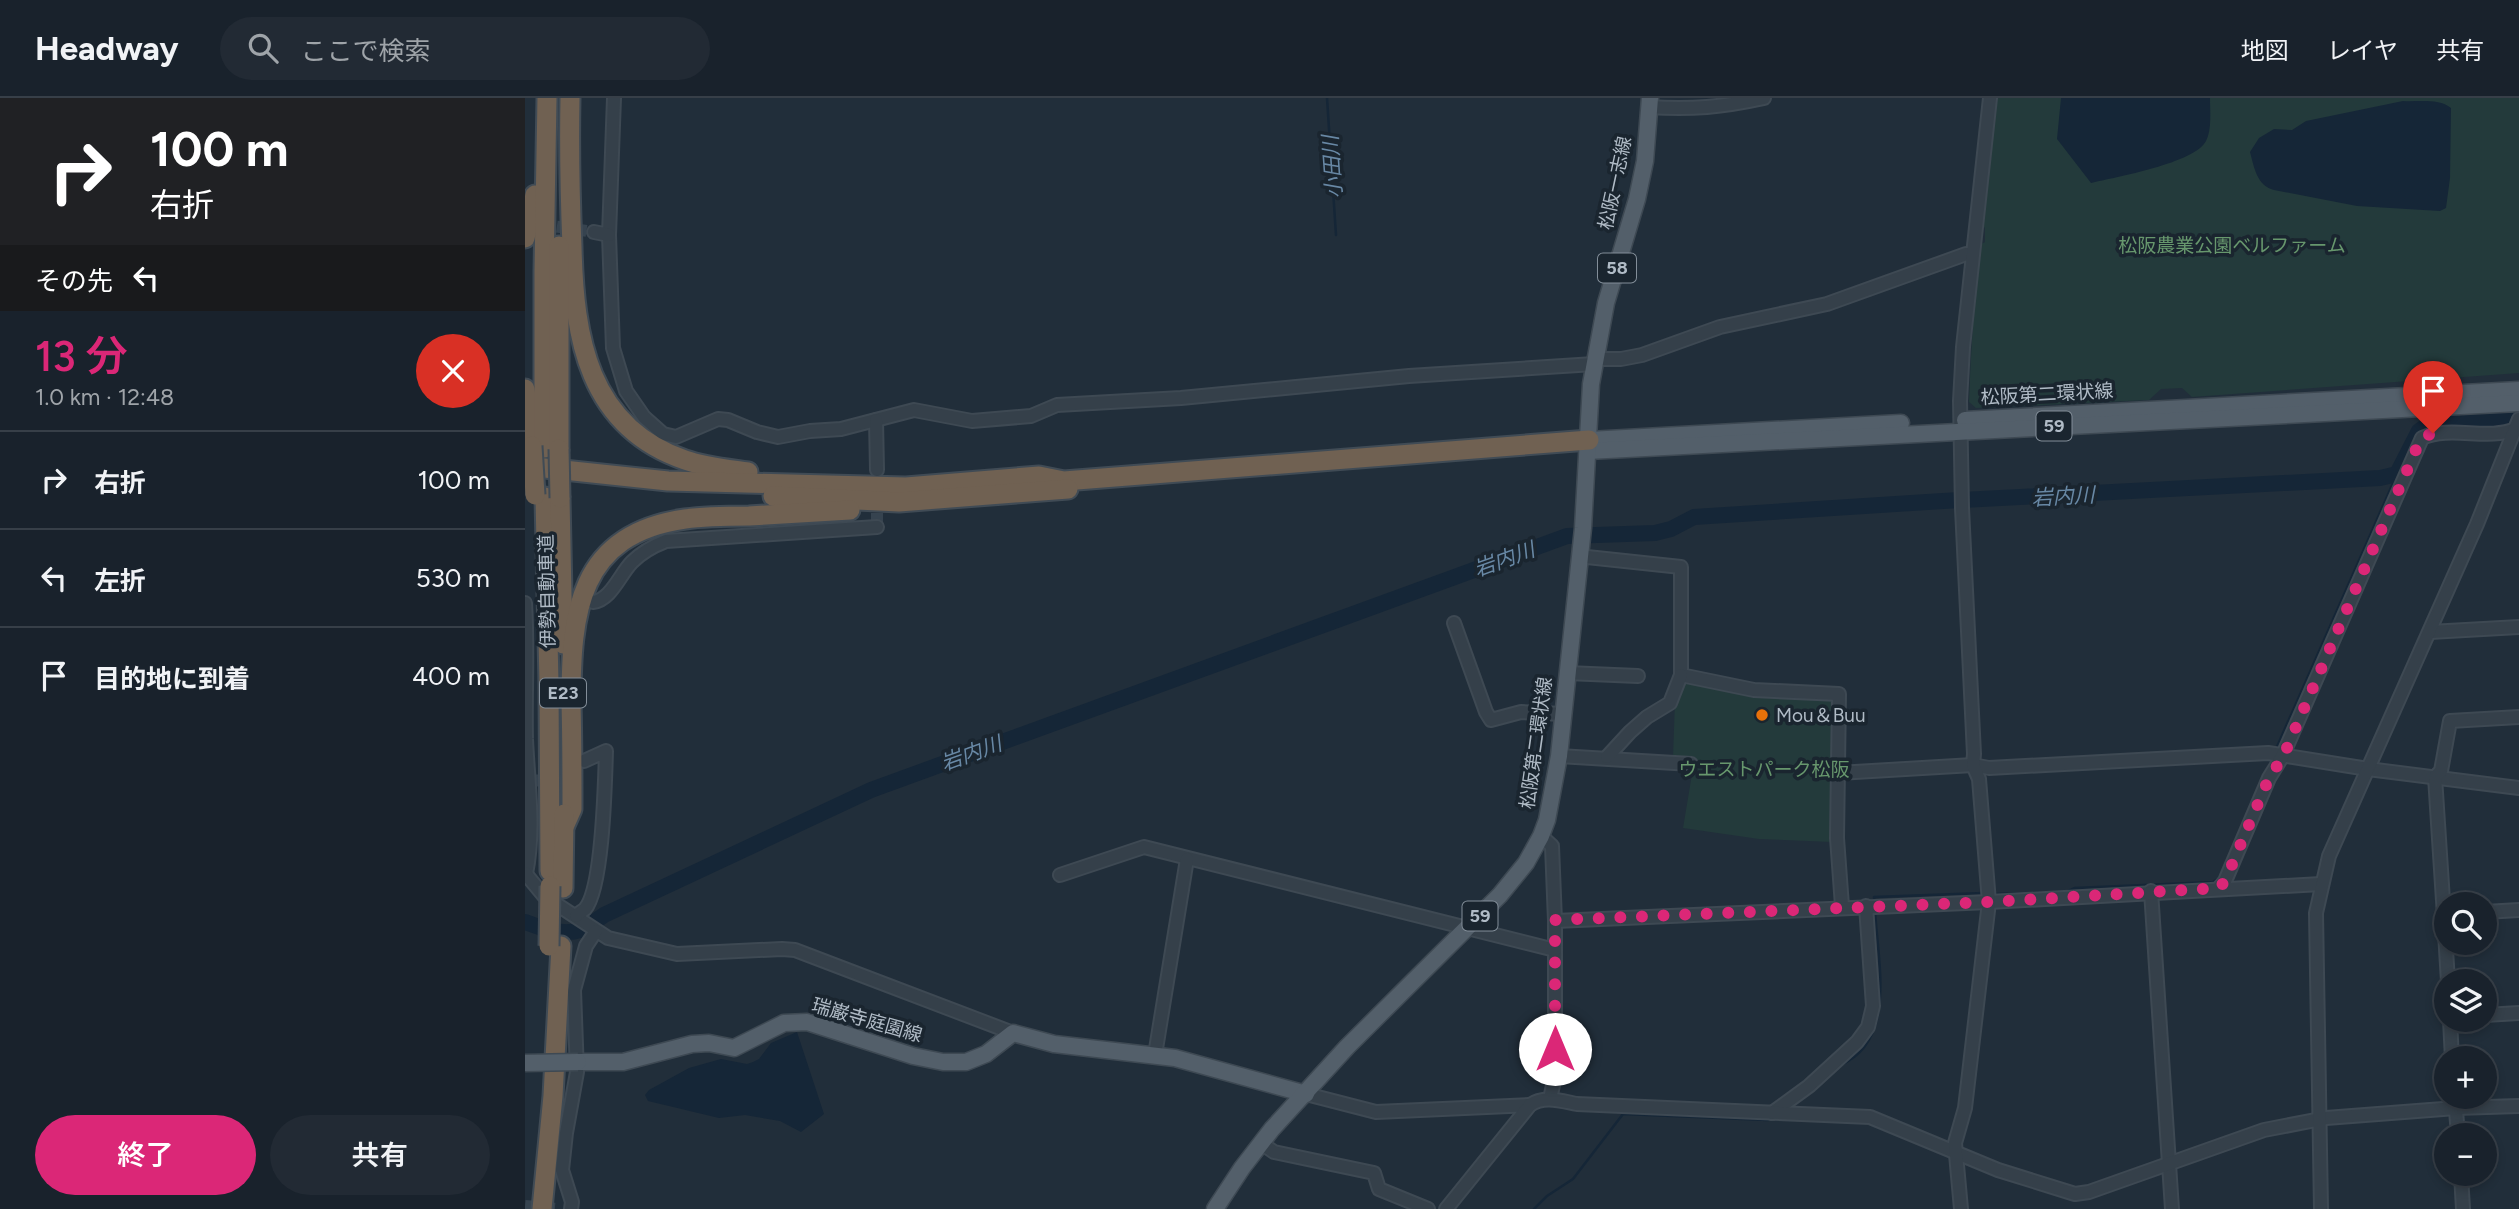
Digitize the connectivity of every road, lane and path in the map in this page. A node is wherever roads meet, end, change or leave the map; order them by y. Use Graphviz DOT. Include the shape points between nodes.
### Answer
graph roads {
  1 [pos="540,98"];
  2 [pos="547,98"];
  3 [pos="562,98"];
  4 [pos="570,98"];
  5 [pos="614,98"];
  6 [pos="1764,98"];
  7 [pos="1990,98"];
  8 [pos="1650,103"];
  9 [pos="594,232"];
  10 [pos="609,235"];
  11 [pos="525,238"];
  12 [pos="1972,254"];
  13 [pos="1594,362"];
  14 [pos="525,389"];
  15 [pos="2519,390"];
  16 [pos="2519,403"];
  17 [pos="876,420"];
  18 [pos="2517,425"];
  19 [pos="1959,426"];
  20 [pos="1588,445"];
  21 [pos="545,448"];
  22 [pos="525,466"];
  23 [pos="877,470"];
  24 [pos="525,473"];
  25 [pos="807,484"];
  26 [pos="547,497"];
  27 [pos="899,502"];
  28 [pos="877,527"];
  29 [pos="1583,543"];
  30 [pos="593,602"];
  31 [pos="525,604"];
  32 [pos="1454,623"];
  33 [pos="2519,627"];
  34 [pos="2430,632"];
  35 [pos="1567,673"];
  36 [pos="1681,675"];
  37 [pos="1638,676"];
  38 [pos="1563,714"];
  39 [pos="2519,717"];
  40 [pos="2277,755"];
  41 [pos="1559,756"];
  42 [pos="1607,757"];
  43 [pos="584,761"];
  44 [pos="1691,764"];
  45 [pos="1973,765"];
  46 [pos="2368,769"];
  47 [pos="1837,774"];
  48 [pos="2435,777"];
  49 [pos="527,781"];
  50 [pos="2519,788"];
  51 [pos="564,827"];
  52 [pos="1541,836"];
  53 [pos="1187,859"];
  54 [pos="526,874"];
  55 [pos="1060,875"];
  56 [pos="2321,884"];
  57 [pos="557,887"];
  58 [pos="2219,888"];
  59 [pos="2151,891"];
  60 [pos="2443,892"];
  61 [pos="1988,896"];
  62 [pos="1842,906"];
  63 [pos="1872,906"];
  64 [pos="2519,910"];
  65 [pos="2497,911"];
  66 [pos="576,916"];
  67 [pos="1555,920"];
  68 [pos="1467,929"];
  69 [pos="596,931"];
  70 [pos="555,946"];
  71 [pos="1555,950"];
  72 [pos="2519,1013"];
  73 [pos="2497,1014"];
  74 [pos="1013,1033"];
  75 [pos="1155,1055"];
  76 [pos="578,1062"];
  77 [pos="525,1063"];
  78 [pos="1306,1094"];
  79 [pos="1550,1099"];
  80 [pos="1530,1105"];
  81 [pos="2434,1105"];
  82 [pos="2497,1105"];
  83 [pos="2519,1106"];
  84 [pos="1776,1113"];
  85 [pos="2318,1120"];
  86 [pos="1261,1143"];
  87 [pos="1955,1153"];
  88 [pos="2169,1163"];
  89 [pos="2462,1186"];
  90 [pos="530,1209"];
  91 [pos="543,1209"];
  92 [pos="571,1209"];
  93 [pos="1215,1209"];
  94 [pos="1428,1209"];
  95 [pos="1446,1209"];
  96 [pos="1961,1209"];
  97 [pos="2172,1209"];
  98 [pos="2321,1209"];
  99 [pos="2463,1209"];
  1 -- 11 [label="highway" via="535,200"];
  2 -- 21 [label="highway, 伊勢自動車道"];
  3 -- 21 [label="highway, 伊勢自動車道"];
  4 -- 25 [label="highway" via="575,312 591,375 605,400 641,438 664,451 710,466"];
  5 -- 10 [label="street"];
  6 -- 8 [label="street" via="1700,109"];
  7 -- 12 [label="street"];
  8 -- 13 [label="main road, 松阪一志線 / 58" via="1637,199"];
  9 -- 10 [label="street"];
  10 -- 17 [label="street" via="613,348 621,380 644,417 663,434 677,437 718,419 778,437"];
  12 -- 13 [label="street" via="1827,304 1720,327 1641,355"];
  12 -- 19 [label="street"];
  13 -- 17 [label="street" via="1058,405 1031,416 972,421 914,410"];
  13 -- 20 [label="main road, 松阪一志線 / 58"];
  14 -- 21 [label="highway"];
  15 -- 19 [label="main road, 松阪第二環状線 / 59"];
  16 -- 19 [label="main road, 松阪第二環状線 / 59"];
  17 -- 23 [label="street"];
  18 -- 34 [label="street"];
  18 -- 40 [label="street" via="2497,433 2433,433 2422,438"];
  19 -- 20 [label="main road, 松阪第二環状線 / 59"];
  19 -- 45 [label="street"];
  20 -- 25 [label="highway" via="1064,481 1039,476 906,487"];
  20 -- 27 [label="highway"];
  20 -- 29 [label="main road, 松阪第二環状線 / 59"];
  21 -- 26 [label="highway, 伊勢自動車道"];
  22 -- 25 [label="highway" via="668,481"];
  24 -- 27 [label="highway" via="720,494"];
  26 -- 51 [label="highway, 伊勢自動車道 / E23"];
  26 -- 57 [label="highway, 伊勢自動車道 / E23"];
  27 -- 51 [label="highway" via="860,510 686,519 635,533 606,557 582,595 573,632 572,809"];
  28 -- 30 [label="street" via="666,541 641,554 606,597"];
  29 -- 35 [label="main road, 松阪第二環状線 / 59"];
  29 -- 36 [label="street" via="1681,567"];
  31 -- 49 [label="street"];
  32 -- 38 [label="street" via="1491,720 1521,712"];
  33 -- 34 [label="street"];
  34 -- 46 [label="street"];
  35 -- 37 [label="street"];
  35 -- 38 [label="main road, 松阪第二環状線 / 59"];
  36 -- 42 [label="street" via="1670,703 1647,717"];
  36 -- 47 [label="street" via="1754,690 1839,694"];
  38 -- 41 [label="main road, 松阪第二環状線 / 59"];
  39 -- 48 [label="street" via="2450,721 2441,771"];
  40 -- 45 [label="street" via="1989,768"];
  40 -- 46 [label="street"];
  40 -- 58 [label="street"];
  41 -- 42 [label="street"];
  41 -- 52 [label="main road, 松阪第二環状線 / 59"];
  42 -- 44 [label="street"];
  43 -- 66 [label="street" via="606,751 603,831 593,892"];
  45 -- 47 [label="street"];
  45 -- 61 [label="street" via="1979,779"];
  46 -- 48 [label="street"];
  46 -- 56 [label="street"];
  47 -- 62 [label="street"];
  48 -- 50 [label="street"];
  48 -- 60 [label="street"];
  49 -- 54 [label="street"];
  51 -- 57 [label="highway, 伊勢自動車道 / E23"];
  52 -- 67 [label="street" via="1552,846"];
  52 -- 68 [label="main road, 松阪第二環状線 / 59" via="1511,883"];
  53 -- 55 [label="street" via="1144,847"];
  53 -- 68 [label="street"];
  53 -- 75 [label="street"];
  54 -- 66 [label="street" via="544,896"];
  56 -- 58 [label="street"];
  56 -- 85 [label="street" via="2316,913"];
  57 -- 70 [label="highway, 伊勢自動車道"];
  58 -- 59 [label="street"];
  59 -- 61 [label="street"];
  59 -- 88 [label="street"];
  61 -- 63 [label="street"];
  61 -- 87 [label="street" via="1965,1108"];
  62 -- 63 [label="street"];
  62 -- 67 [label="street"];
  63 -- 84 [label="street" via="1873,1006 1868,1027"];
  64 -- 65 [label="street"];
  66 -- 69 [label="street"];
  67 -- 71 [label="street"];
  68 -- 71 [label="street"];
  68 -- 78 [label="main road, 松阪第二環状線 / 59" via="1346,1047"];
  69 -- 74 [label="street" via="677,954 795,950"];
  69 -- 76 [label="street" via="586,946 574,990"];
  70 -- 90 [label="highway, 伊勢自動車道"];
  70 -- 91 [label="highway, 伊勢自動車道" via="553,1096"];
  71 -- 79 [label="street" via="1555,1076"];
  72 -- 73 [label="street"];
  74 -- 75 [label="main road" via="1054,1044"];
  74 -- 76 [label="main road, 瑞巌寺庭園線" via="967,1062 913,1056 807,1021 784,1023 734,1048 692,1044 624,1062"];
  75 -- 78 [label="main road"];
  76 -- 77 [label="main road, 瑞巌寺庭園線, bridge"];
  76 -- 92 [label="street" via="562,1170"];
  78 -- 80 [label="street" via="1376,1112"];
  78 -- 86 [label="main road, 松阪第二環状線 / 59"];
  79 -- 80 [label="street"];
  79 -- 84 [label="street"];
  80 -- 95 [label="street"];
  81 -- 85 [label="street"];
  82 -- 83 [label="street"];
  84 -- 87 [label="street" via="1870,1117"];
  85 -- 88 [label="street" via="2264,1130"];
  85 -- 98 [label="street"];
  86 -- 93 [label="main road, 松阪第二環状線 / 59"];
  86 -- 94 [label="street" via="1274,1152 1374,1173 1379,1189"];
  87 -- 88 [label="street" via="2075,1194"];
  87 -- 96 [label="street"];
  88 -- 97 [label="street"];
  89 -- 99 [label="street"];
}
